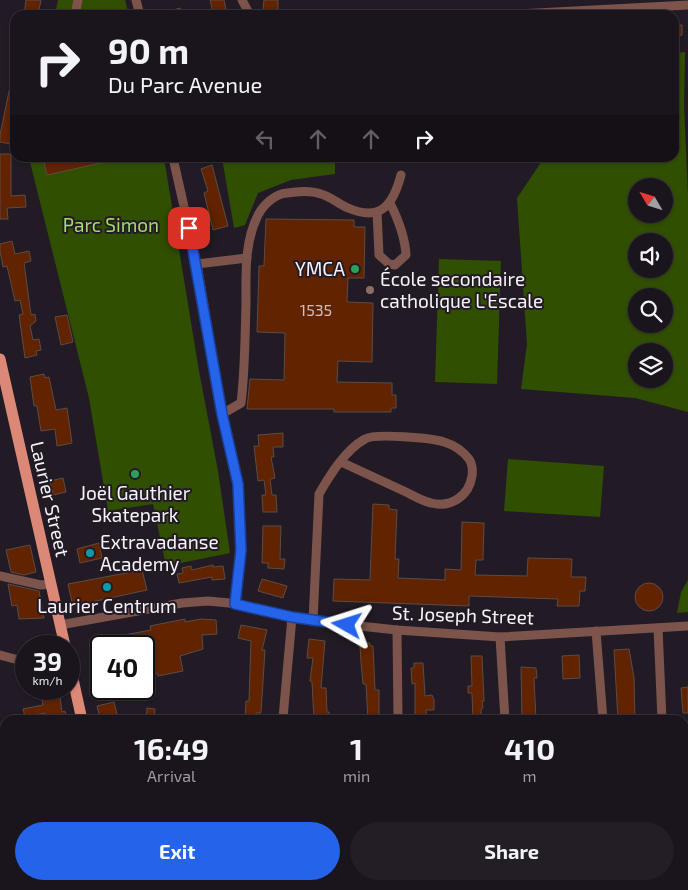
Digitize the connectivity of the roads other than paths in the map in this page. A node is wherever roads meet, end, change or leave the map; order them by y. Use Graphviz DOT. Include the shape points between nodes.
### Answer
graph roads {
  1 [pos="688,5"];
  2 [pos="594,10"];
  3 [pos="174,162"];
  4 [pos="401,175"];
  5 [pos="390,203"];
  6 [pos="377,212"];
  7 [pos="247,258"];
  8 [pos="197,264"];
  9 [pos="0,359"];
  10 [pos="222,414"];
  11 [pos="341,462"];
  12 [pos="0,576"];
  13 [pos="51,584"];
  14 [pos="235,604"];
  15 [pos="292,617"];
  16 [pos="313,621"];
  17 [pos="60,625"];
  18 [pos="688,626"];
  19 [pos="658,628"];
  20 [pos="397,630"];
  21 [pos="596,631"];
  22 [pos="62,635"];
  23 [pos="500,637"];
  24 [pos="0,655"];
  25 [pos="15,659"];
  26 [pos="78,700"];
  27 [pos="81,715"];
  28 [pos="283,715"];
  29 [pos="398,715"];
  30 [pos="505,715"];
  31 [pos="603,715"];
  32 [pos="662,715"];
  1 -- 2 [label="street"];
  3 -- 8 [label="street"];
  4 -- 5 [label="street"];
  5 -- 6 [label="street"];
  5 -- 6 [label="street" via="399,223 406,255 395,265 379,256"];
  6 -- 7 [label="street" via="357,211 321,194 283,193 270,200 260,212 253,227"];
  7 -- 8 [label="street"];
  7 -- 10 [label="street" via="241,403"];
  8 -- 10 [label="street"];
  9 -- 13 [label="main road, Laurier Street"];
  10 -- 14 [label="street" via="238,484 241,550"];
  11 -- 11 [label="street" via="431,504 448,503 463,497 471,486 473,471 470,460 456,446 442,441 380,436 366,438"];
  11 -- 16 [label="street" via="319,494"];
  12 -- 13 [label="street" via="41,585"];
  13 -- 17 [label="main road, Laurier Street"];
  14 -- 15 [label="street, St. Joseph Street"];
  14 -- 17 [label="street, St. Joseph Street" via="182,603"];
  15 -- 16 [label="street, St. Joseph Street"];
  15 -- 28 [label="street"];
  16 -- 20 [label="street, St. Joseph Street"];
  17 -- 22 [label="main road, Laurier Street"];
  18 -- 19 [label="street, St. Joseph Street"];
  19 -- 21 [label="street, St. Joseph Street"];
  19 -- 32 [label="street"];
  20 -- 23 [label="street, St. Joseph Street"];
  20 -- 29 [label="street"];
  21 -- 23 [label="street, St. Joseph Street"];
  21 -- 31 [label="street"];
  23 -- 30 [label="street"];
  24 -- 25 [label="street"];
  26 -- 27 [label="main road"];
}
